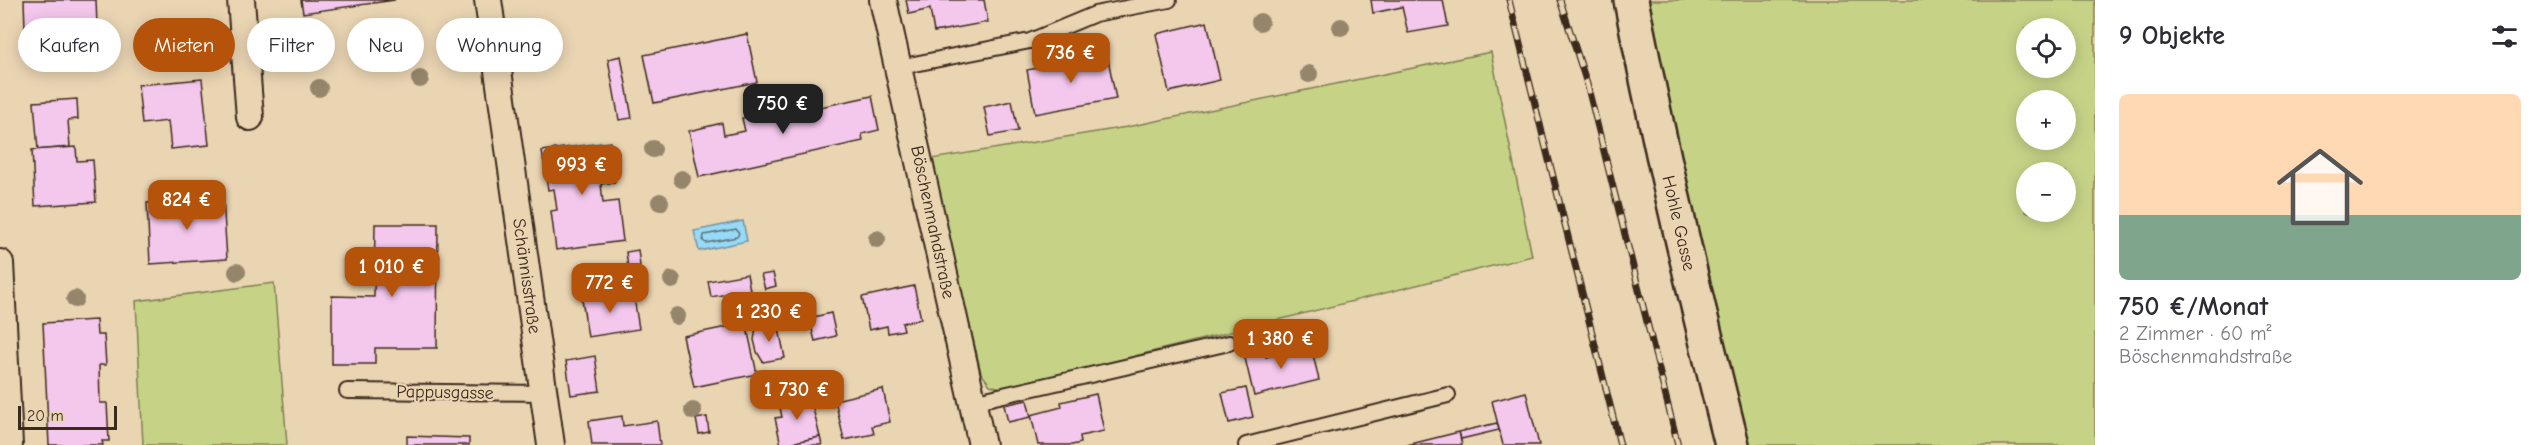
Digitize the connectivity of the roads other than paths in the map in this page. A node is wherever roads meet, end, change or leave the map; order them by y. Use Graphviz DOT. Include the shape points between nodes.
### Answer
graph roads {
  1 [pos="241,0"];
  2 [pos="488,0"];
  3 [pos="883,0"];
  4 [pos="1169,0"];
  5 [pos="1631,0"];
  6 [pos="899,67"];
  7 [pos="250,117"];
  8 [pos="0,263"];
  9 [pos="1229,343"];
  10 [pos="347,391"];
  11 [pos="544,393"];
  12 [pos="1448,395"];
  13 [pos="973,402"];
  14 [pos="9,445"];
  15 [pos="551,445"];
  16 [pos="982,445"];
  17 [pos="1246,445"];
  18 [pos="1732,445"];
  1 -- 7 [label="street"];
  2 -- 11 [label="street, Schännisstraße"];
  3 -- 6 [label="street, Böschenmahdstraße"];
  4 -- 6 [label="lane" via="1095,14 1030,41"];
  5 -- 18 [label="street, Hohle Gasse" via="1690,275"];
  6 -- 13 [label="street, Böschenmahdstraße"];
  8 -- 14 [label="street"];
  9 -- 13 [label="lane"];
  10 -- 11 [label="lane, Pappusgasse"];
  11 -- 15 [label="street, Schännisstraße"];
  12 -- 17 [label="lane"];
  13 -- 16 [label="street, Böschenmahdstraße"];
}
